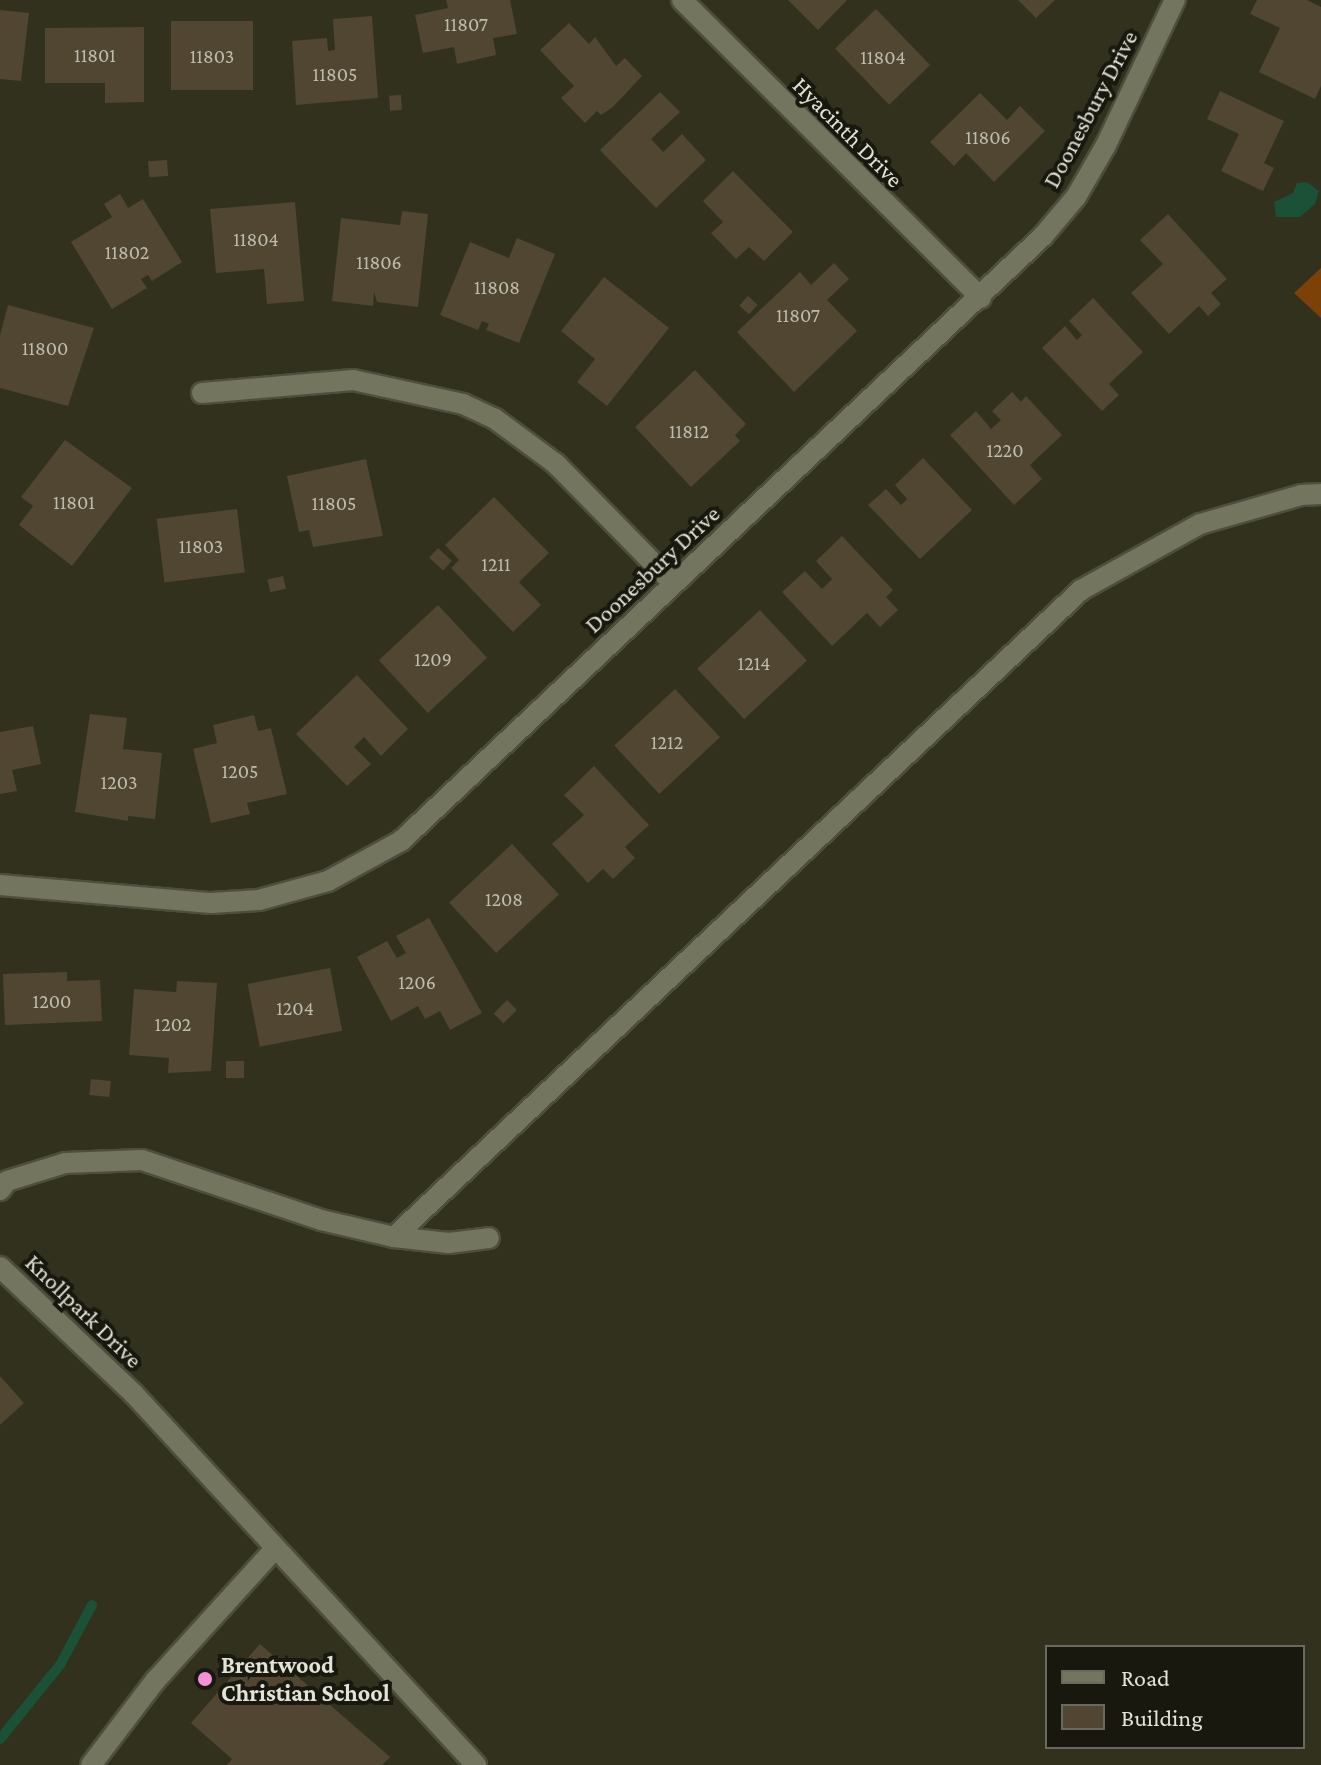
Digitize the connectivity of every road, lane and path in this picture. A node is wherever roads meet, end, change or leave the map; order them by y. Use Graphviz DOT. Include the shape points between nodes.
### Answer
graph roads {
  1 [pos="682,0"];
  2 [pos="1175,0"];
  3 [pos="981,298"];
  4 [pos="202,393"];
  5 [pos="1321,494"];
  6 [pos="673,583"];
  7 [pos="0,885"];
  8 [pos="0,1190"];
  9 [pos="394,1237"];
  10 [pos="489,1238"];
  11 [pos="0,1267"];
  12 [pos="273,1551"];
  13 [pos="91,1765"];
  14 [pos="476,1765"];
  1 -- 3 [label="street, Hyacinth Drive"];
  2 -- 3 [label="street, Doonesbury Drive" via="1076,197"];
  3 -- 6 [label="street, Doonesbury Drive"];
  4 -- 6 [label="street" via="353,380 463,404 495,419 556,464"];
  5 -- 9 [label="street" via="1200,524 1081,590"];
  6 -- 7 [label="street, Doonesbury Drive" via="401,841 328,881 282,896 211,903"];
  8 -- 9 [label="street" via="7,1181 65,1163 142,1160 321,1220"];
  9 -- 10 [label="street" via="449,1243"];
  11 -- 12 [label="street, Knollpark Drive" via="133,1393"];
  12 -- 13 [label="street" via="155,1681"];
  12 -- 14 [label="street, Knollpark Drive"];
}
